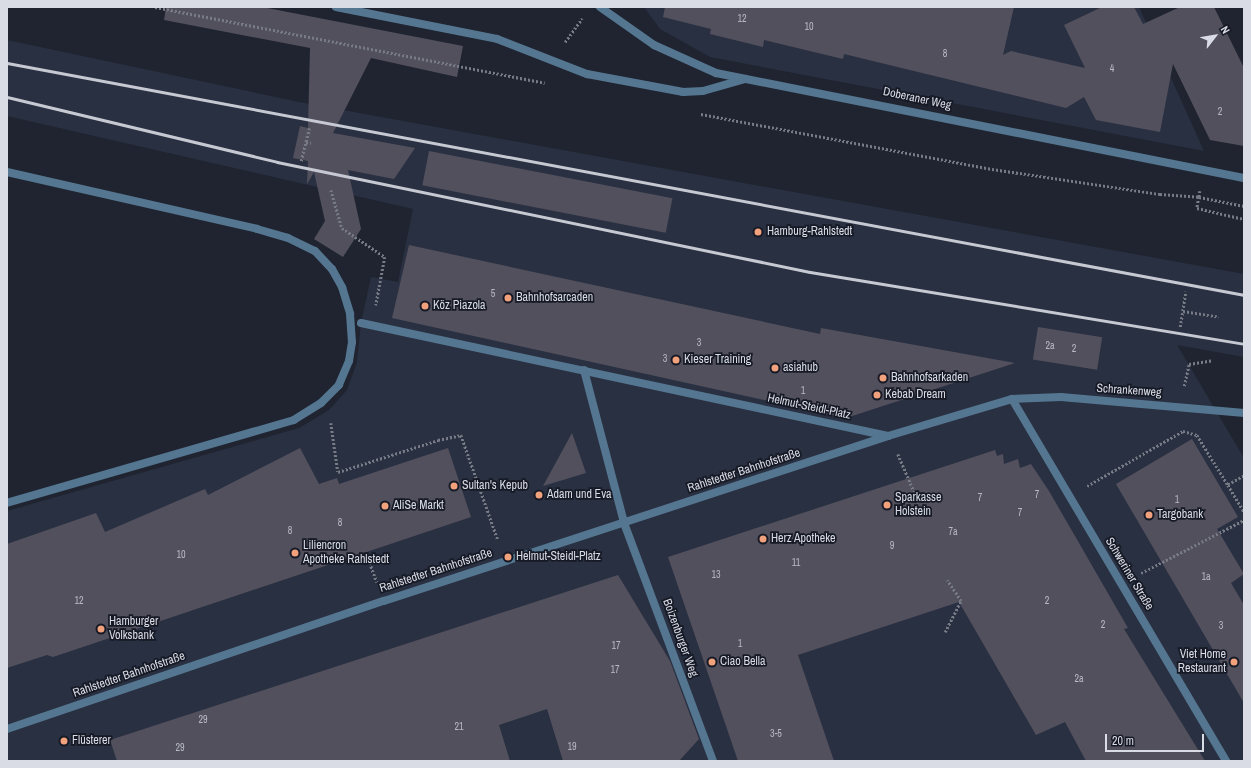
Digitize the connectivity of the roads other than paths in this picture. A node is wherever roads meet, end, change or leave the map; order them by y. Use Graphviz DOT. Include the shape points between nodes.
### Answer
graph roads {
  1 [pos="336,7"];
  2 [pos="600,7"];
  3 [pos="745,79"];
  4 [pos="7,172"];
  5 [pos="1244,178"];
  6 [pos="361,323"];
  7 [pos="584,370"];
  8 [pos="1012,399"];
  9 [pos="1244,413"];
  10 [pos="888,436"];
  11 [pos="7,503"];
  12 [pos="624,523"];
  13 [pos="7,729"];
  14 [pos="713,761"];
  15 [pos="1226,761"];
  1 -- 3 [label="street" via="497,39 587,74 683,92 703,91"];
  2 -- 3 [label="street, Doberaner Weg" via="654,45 716,73"];
  3 -- 5 [label="street, Doberaner Weg" via="865,100"];
  4 -- 11 [label="street" via="257,228 288,238 315,251 332,269 342,287 350,314 352,342 349,361 339,385 321,403 294,420"];
  6 -- 7 [label="street, Helmut-Steidl-Platz"];
  7 -- 10 [label="street, Helmut-Steidl-Platz"];
  7 -- 12 [label="street"];
  8 -- 9 [label="street, Schrankenweg" via="1061,397"];
  8 -- 10 [label="street, Rahlstedter Bahnhofstraße"];
  8 -- 15 [label="street, Schweriner Straße"];
  10 -- 12 [label="street, Rahlstedter Bahnhofstraße"];
  12 -- 13 [label="street, Rahlstedter Bahnhofstraße" via="384,601"];
  12 -- 14 [label="street, Boizenburger Weg"];
}
